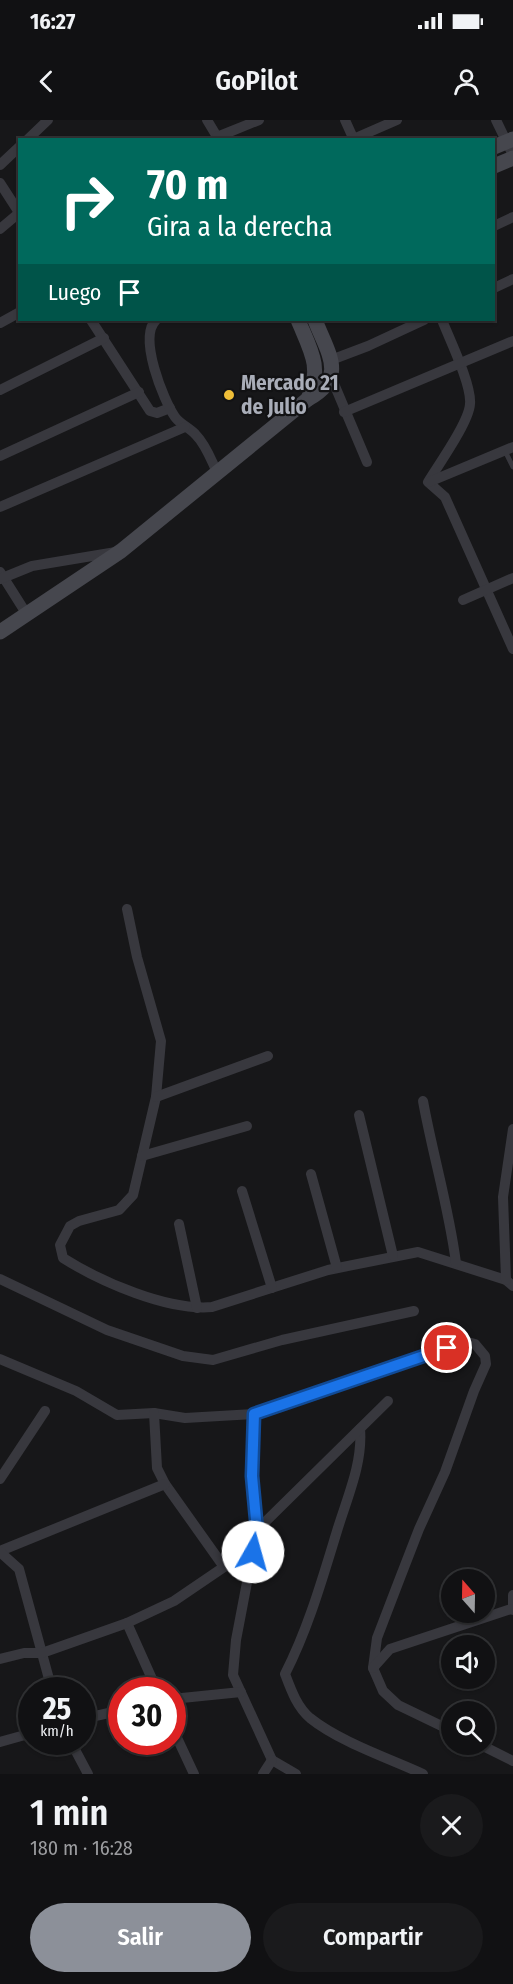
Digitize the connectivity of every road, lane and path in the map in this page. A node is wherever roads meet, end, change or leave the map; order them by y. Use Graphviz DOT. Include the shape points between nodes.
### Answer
graph roads {
  1 [pos="48,120"];
  2 [pos="207,120"];
  3 [pos="259,120"];
  4 [pos="345,120"];
  5 [pos="397,120"];
  6 [pos="496,120"];
  7 [pos="29,138"];
  8 [pos="218,138"];
  9 [pos="353,138"];
  10 [pos="355,138"];
  11 [pos="18,148"];
  12 [pos="508,148"];
  13 [pos="0,165"];
  14 [pos="495,165"];
  15 [pos="0,183"];
  16 [pos="18,212"];
  17 [pos="18,215"];
  18 [pos="513,217"];
  19 [pos="495,226"];
  20 [pos="0,229"];
  21 [pos="513,279"];
  22 [pos="495,288"];
  23 [pos="18,313"];
  24 [pos="93,321"];
  25 [pos="155,321"];
  26 [pos="298,321"];
  27 [pos="315,321"];
  28 [pos="422,321"];
  29 [pos="442,321"];
  30 [pos="0,323"];
  31 [pos="104,338"];
  32 [pos="513,341"];
  33 [pos="331,360"];
  34 [pos="460,364"];
  35 [pos="332,379"];
  36 [pos="1,387"];
  37 [pos="139,392"];
  38 [pos="308,399"];
  39 [pos="170,408"];
  40 [pos="344,412"];
  41 [pos="185,427"];
  42 [pos="509,449"];
  43 [pos="0,456"];
  44 [pos="368,462"];
  45 [pos="513,467"];
  46 [pos="217,472"];
  47 [pos="428,482"];
  48 [pos="0,507"];
  49 [pos="121,551"];
  50 [pos="1,576"];
  51 [pos="513,578"];
  52 [pos="488,590"];
  53 [pos="463,600"];
  54 [pos="26,613"];
  55 [pos="0,632"];
  56 [pos="513,649"];
  57 [pos="127,909"];
  58 [pos="268,1056"];
  59 [pos="156,1097"];
  60 [pos="423,1101"];
  61 [pos="359,1115"];
  62 [pos="247,1126"];
  63 [pos="513,1129"];
  64 [pos="142,1156"];
  65 [pos="311,1174"];
  66 [pos="509,1180"];
  67 [pos="242,1191"];
  68 [pos="179,1224"];
  69 [pos="393,1256"];
  70 [pos="456,1263"];
  71 [pos="337,1268"];
  72 [pos="0,1279"];
  73 [pos="509,1283"];
  74 [pos="272,1288"];
  75 [pos="197,1308"];
  76 [pos="414,1311"];
  77 [pos="0,1359"];
  78 [pos="388,1401"];
  79 [pos="45,1412"];
  80 [pos="154,1413"];
  81 [pos="254,1414"];
  82 [pos="360,1429"];
  83 [pos="0,1479"];
  84 [pos="165,1484"];
  85 [pos="257,1530"];
  86 [pos="0,1551"];
  87 [pos="224,1567"];
  88 [pos="513,1595"];
  89 [pos="512,1610"];
  90 [pos="127,1623"];
  91 [pos="42,1653"];
  92 [pos="0,1659"];
  93 [pos="373,1668"];
  94 [pos="48,1677"];
  95 [pos="151,1677"];
  96 [pos="240,1692"];
  97 [pos="186,1698"];
  98 [pos="441,1726"];
  99 [pos="18,1737"];
  100 [pos="0,1742"];
  101 [pos="495,1752"];
  102 [pos="78,1755"];
  103 [pos="185,1755"];
  104 [pos="272,1760"];
  105 [pos="513,1761"];
  106 [pos="88,1774"];
  107 [pos="194,1774"];
  108 [pos="263,1774"];
  109 [pos="296,1774"];
  110 [pos="423,1774"];
  1 -- 7 [label="street"];
  2 -- 8 [label="street"];
  3 -- 8 [label="street"];
  4 -- 9 [label="street"];
  5 -- 10 [label="street"];
  6 -- 12 [label="street"];
  11 -- 13 [label="street"];
  12 -- 14 [label="street"];
  15 -- 16 [label="street"];
  17 -- 20 [label="street"];
  18 -- 19 [label="street"];
  21 -- 22 [label="street"];
  23 -- 30 [label="street"];
  24 -- 31 [label="street"];
  25 -- 39 [label="street" via="149,331 150,351"];
  26 -- 38 [label="street" via="315,363 314,386"];
  27 -- 33 [label="street"];
  28 -- 33 [label="street"];
  29 -- 34 [label="street"];
  31 -- 36 [label="street"];
  31 -- 37 [label="street"];
  32 -- 34 [label="street"];
  33 -- 35 [label="street"];
  34 -- 40 [label="street"];
  34 -- 47 [label="street" via="470,407"];
  35 -- 38 [label="street" via="324,390"];
  35 -- 40 [label="street"];
  37 -- 39 [label="street" via="153,413"];
  37 -- 43 [label="street"];
  38 -- 46 [label="street"];
  39 -- 41 [label="street"];
  40 -- 44 [label="street"];
  41 -- 46 [label="street" via="195,434"];
  41 -- 48 [label="street"];
  42 -- 45 [label="lane"];
  42 -- 47 [label="street"];
  46 -- 49 [label="street"];
  47 -- 52 [label="street" via="446,497"];
  49 -- 50 [label="street" via="32,566"];
  49 -- 54 [label="street"];
  50 -- 54 [label="street"];
  51 -- 52 [label="street"];
  52 -- 53 [label="street"];
  52 -- 56 [label="street"];
  54 -- 55 [label="street"];
  57 -- 59 [label="street" via="161,1041"];
  58 -- 59 [label="street"];
  59 -- 64 [label="street"];
  60 -- 70 [label="street" via="450,1216"];
  61 -- 69 [label="street"];
  62 -- 64 [label="street"];
  63 -- 66 [label="street"];
  64 -- 75 [label="street" via="126,1205 70,1226 60,1251 63,1258 97,1276 144,1295"];
  65 -- 71 [label="street"];
  66 -- 73 [label="street" via="503,1197"];
  67 -- 74 [label="street"];
  68 -- 75 [label="street"];
  69 -- 70 [label="street" via="418,1252"];
  69 -- 71 [label="street"];
  70 -- 73 [label="street"];
  71 -- 74 [label="street"];
  72 -- 76 [label="street" via="107,1330 183,1356 213,1360 282,1340"];
  74 -- 75 [label="street"];
  77 -- 80 [label="street" via="76,1391 117,1414"];
  78 -- 82 [label="street"];
  79 -- 83 [label="street"];
  80 -- 81 [label="street" via="185,1418"];
  80 -- 84 [label="street" via="157,1468"];
  81 -- 85 [label="street" via="252,1476"];
  81 -- 93 [label="street" via="464,1341 475,1344 485,1356 486,1364 445,1473 419,1528 377,1638"];
  82 -- 85 [label="street"];
  82 -- 110 [label="street" via="362,1449 352,1482 299,1646 285,1674 294,1699 310,1718"];
  84 -- 86 [label="street"];
  84 -- 87 [label="street"];
  85 -- 87 [label="street"];
  85 -- 96 [label="street" via="236,1640 233,1676"];
  86 -- 91 [label="street" via="19,1569"];
  87 -- 90 [label="street" via="174,1601"];
  88 -- 89 [label="street"];
  89 -- 93 [label="street" via="390,1649"];
  90 -- 91 [label="street"];
  90 -- 95 [label="street"];
  91 -- 92 [label="street"];
  91 -- 94 [label="street"];
  93 -- 98 [label="street" via="383,1691 398,1705"];
  96 -- 97 [label="street"];
  96 -- 104 [label="street"];
  99 -- 100 [label="street"];
  101 -- 105 [label="street"];
  102 -- 106 [label="street"];
  103 -- 107 [label="street"];
  104 -- 108 [label="street"];
  104 -- 109 [label="street"];
}
